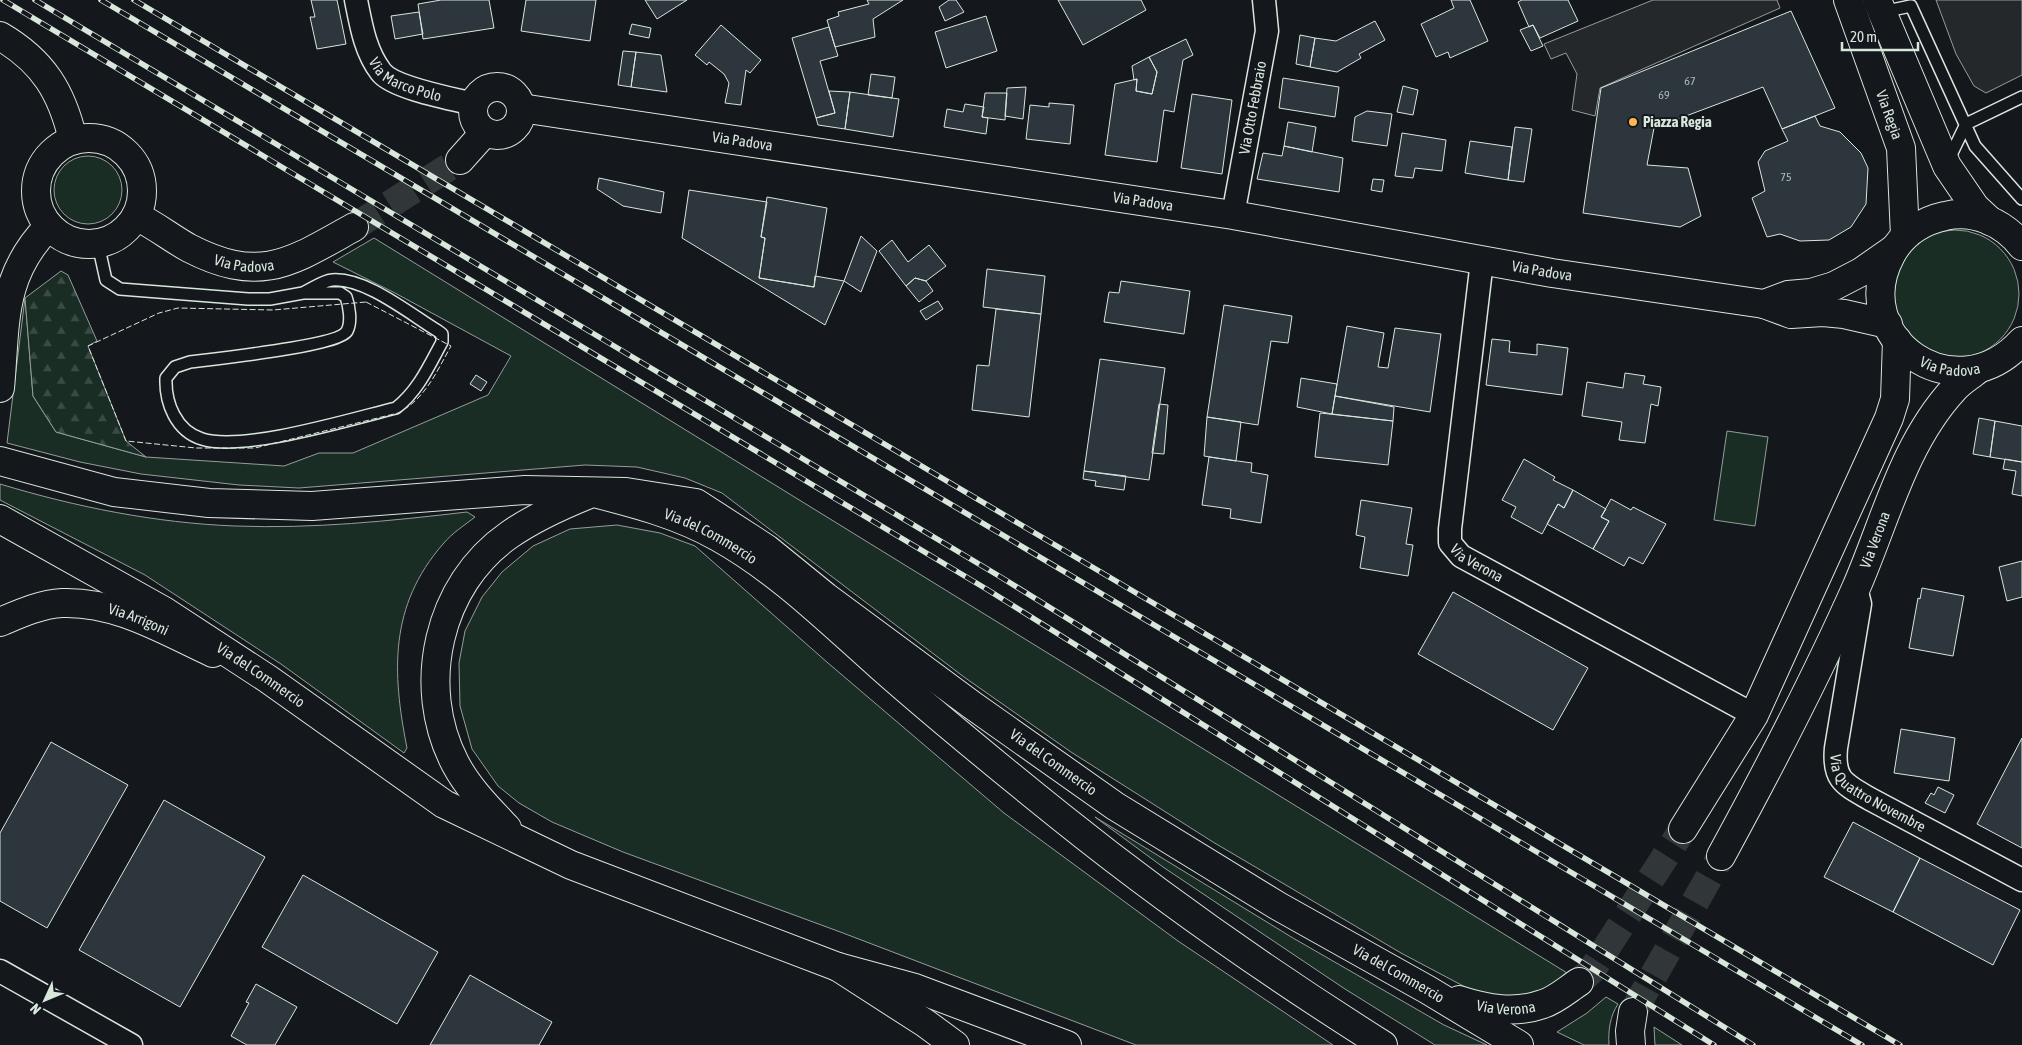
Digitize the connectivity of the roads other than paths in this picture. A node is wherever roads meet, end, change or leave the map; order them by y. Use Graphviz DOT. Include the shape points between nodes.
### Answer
graph roads {
  1 [pos="356,0"];
  2 [pos="1264,0"];
  3 [pos="1848,0"];
  4 [pos="1879,6"];
  5 [pos="0,36"];
  6 [pos="2022,97"];
  7 [pos="474,104"];
  8 [pos="521,108"];
  9 [pos="1966,124"];
  10 [pos="486,132"];
  11 [pos="73,140"];
  12 [pos="460,160"];
  13 [pos="1947,166"];
  14 [pos="2022,199"];
  15 [pos="1233,215"];
  16 [pos="136,216"];
  17 [pos="1990,221"];
  18 [pos="48,227"];
  19 [pos="354,227"];
  20 [pos="1900,242"];
  21 [pos="98,244"];
  22 [pos="2022,246"];
  23 [pos="1482,261"];
  24 [pos="303,292"];
  25 [pos="1764,304"];
  26 [pos="1892,332"];
  27 [pos="2022,341"];
  28 [pos="1977,370"];
  29 [pos="0,388"];
  30 [pos="0,461"];
  31 [pos="594,493"];
  32 [pos="0,520"];
  33 [pos="1856,588"];
  34 [pos="0,622"];
  35 [pos="268,679"];
  36 [pos="1754,715"];
  37 [pos="1683,829"];
  38 [pos="516,839"];
  39 [pos="1721,856"];
  40 [pos="2022,880"];
  41 [pos="838,967"];
  42 [pos="0,971"];
  43 [pos="1580,982"];
  44 [pos="1428,990"];
  45 [pos="1633,1012"];
  46 [pos="131,1045"];
  47 [pos="955,1045"];
  48 [pos="1067,1045"];
  49 [pos="1383,1045"];
  50 [pos="1519,1045"];
  51 [pos="1632,1045"];
  1 -- 7 [label="street, Via Marco Polo" via="369,52 382,74 401,84"];
  2 -- 15 [label="street, Via Otto Febbraio" via="1267,31"];
  3 -- 20 [label="main road, Via Regia" via="1901,148"];
  4 -- 9 [label="lane" via="1911,6"];
  4 -- 13 [label="main road, Via Regia"];
  5 -- 11 [label="main road" via="42,68 69,122"];
  6 -- 9 [label="lane"];
  7 -- 8 [label="main road" via="489,88 501,87 512,92"];
  7 -- 10 [label="main road" via="474,118"];
  8 -- 10 [label="main road" via="518,123 511,131 501,135"];
  8 -- 15 [label="main road, Via Padova"];
  9 -- 13 [label="lane"];
  9 -- 14 [label="lane" via="1980,153"];
  10 -- 12 [label="main road"];
  11 -- 16 [label="main road" via="94,138 111,142 125,152 136,166 141,182 142,200"];
  11 -- 18 [label="main road" via="46,158 38,174 35,193 39,211"];
  13 -- 17 [label="main road, Via Regia" via="1975,207"];
  15 -- 23 [label="main road, Via Padova"];
  16 -- 19 [label="main road, Via Padova" via="189,248 232,264 262,268 295,260"];
  16 -- 21 [label="main road" via="120,234"];
  17 -- 20 [label="main road, Via Padova" via="1964,214 1950,215 1923,223"];
  17 -- 22 [label="main road, Via Padova" via="2009,232"];
  18 -- 21 [label="main road" via="63,238 80,244"];
  18 -- 29 [label="main road" via="21,261 11,283"];
  20 -- 25 [label="main road, Via Padova" via="1861,272 1834,286 1788,295"];
  20 -- 26 [label="main road" via="1884,272 1882,285 1883,312"];
  21 -- 24 [label="lane" via="106,280 120,289 248,299 270,299"];
  23 -- 25 [label="main road, Via Padova"];
  23 -- 36 [label="street, Via Verona" via="1450,544 1461,556"];
  24 -- 24 [label="lane" via="346,296 347,330 342,336 316,343 175,367 166,378 166,388 174,414 188,432 202,440 258,440 396,408 409,398 442,342 442,334 374,292 344,280 329,280"];
  25 -- 26 [label="main road, Via Padova" via="1791,314 1844,314"];
  26 -- 28 [label="main road, Via Padova" via="1907,352 1932,367 1962,372"];
  26 -- 36 [label="main road" via="1894,399 1889,418"];
  27 -- 28 [label="main road, Via Padova" via="2002,359"];
  28 -- 33 [label="main road, Via Verona" via="1954,388 1913,449"];
  30 -- 31 [label="main road, Via del Commercio" via="114,492 209,503 312,506 525,490"];
  31 -- 38 [label="main road, Via del Commercio" via="530,521 489,552 472,569 460,588 440,636 435,694 446,743 464,779"];
  31 -- 44 [label="main road, Via del Commercio" via="626,492 696,503 767,549 972,705 1115,806 1278,906"];
  31 -- 49 [label="main road, Via del Commercio" via="648,506 698,526 763,566 926,707 1069,824 1248,956"];
  32 -- 35 [label="main road, Via del Commercio" via="164,611"];
  33 -- 39 [label="main road, Via Verona" via="1782,745"];
  33 -- 40 [label="street, Via Quattro Novembre" via="1860,604 1836,748 1837,775 1870,799"];
  34 -- 35 [label="main road, Via Arrigoni" via="33,609 61,603 90,604 127,613"];
  35 -- 38 [label="main road, Via del Commercio" via="444,804"];
  36 -- 37 [label="main road"];
  38 -- 41 [label="main road, Via del Commercio" via="571,865"];
  41 -- 47 [label="main road, Via del Commercio"];
  41 -- 48 [label="main road, Via del Commercio" via="915,988"];
  42 -- 46 [label="street"];
  43 -- 44 [label="main road, Via Verona" via="1544,1004 1520,1009 1500,1010 1470,1004"];
  44 -- 50 [label="main road, Via del Commercio"];
  45 -- 51 [label="main road"];
}
